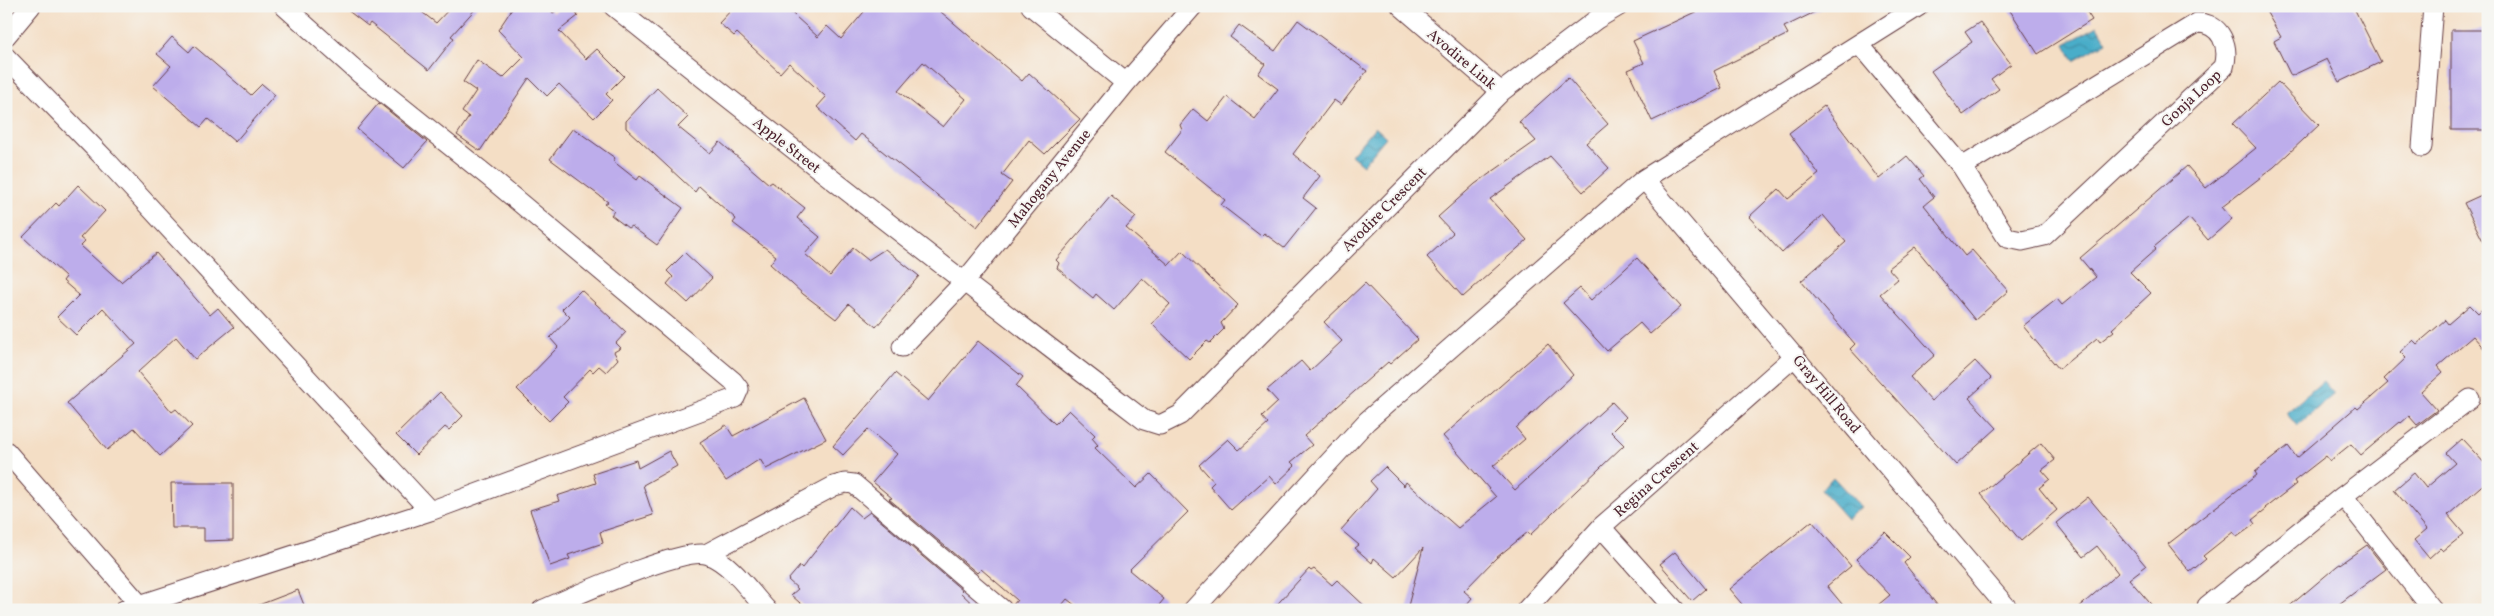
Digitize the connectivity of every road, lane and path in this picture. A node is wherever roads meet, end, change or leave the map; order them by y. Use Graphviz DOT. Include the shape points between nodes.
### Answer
graph roads {
  1 [pos="31,6"];
  2 [pos="284,6"];
  3 [pos="613,6"];
  4 [pos="1031,6"];
  5 [pos="1194,6"];
  6 [pos="1400,6"];
  7 [pos="1619,6"];
  8 [pos="1919,6"];
  9 [pos="2433,6"];
  10 [pos="6,36"];
  11 [pos="1859,44"];
  12 [pos="6,57"];
  13 [pos="1126,83"];
  14 [pos="1501,92"];
  15 [pos="2422,147"];
  16 [pos="1962,167"];
  17 [pos="1644,179"];
  18 [pos="964,282"];
  19 [pos="902,347"];
  20 [pos="1795,356"];
  21 [pos="2470,399"];
  22 [pos="1160,425"];
  23 [pos="6,451"];
  24 [pos="2343,496"];
  25 [pos="430,511"];
  26 [pos="1601,527"];
  27 [pos="706,554"];
  28 [pos="2207,606"];
  29 [pos="131,607"];
  30 [pos="542,610"];
  31 [pos="767,610"];
  32 [pos="1003,610"];
  33 [pos="1193,610"];
  34 [pos="1526,610"];
  35 [pos="1674,610"];
  36 [pos="2009,610"];
  37 [pos="2433,610"];
  1 -- 10 [label="street"];
  2 -- 25 [label="street" via="359,73 489,177 739,389 736,398"];
  3 -- 18 [label="street, Apple Street" via="802,158"];
  4 -- 13 [label="street"];
  5 -- 13 [label="street, Mahogany Avenue"];
  6 -- 14 [label="street, Avodire Link"];
  7 -- 14 [label="street, Avodire Crescent"];
  8 -- 11 [label="street"];
  9 -- 15 [label="street"];
  11 -- 16 [label="street, Gonja Loop"];
  11 -- 17 [label="street"];
  12 -- 25 [label="street" via="106,160"];
  13 -- 18 [label="street, Mahogany Avenue"];
  14 -- 22 [label="street, Avodire Crescent" via="1180,415"];
  16 -- 16 [label="street, Gonja Loop" via="2197,23 2207,23 2216,28 2223,39 2228,53 2224,67 2044,236 2022,240 2007,238"];
  17 -- 20 [label="street, Gray Hill Road"];
  17 -- 33 [label="street" via="1367,421"];
  18 -- 19 [label="street, Mahogany Avenue"];
  18 -- 22 [label="street, Apple Street" via="1144,420"];
  20 -- 26 [label="street, Regina Crescent"];
  20 -- 36 [label="street, Gray Hill Road"];
  21 -- 24 [label="street"];
  23 -- 29 [label="street"];
  24 -- 28 [label="street"];
  24 -- 37 [label="street"];
  25 -- 29 [label="street"];
  26 -- 34 [label="street, Regina Crescent"];
  26 -- 35 [label="street"];
  27 -- 30 [label="street" via="677,556"];
  27 -- 31 [label="street" via="724,563"];
  27 -- 32 [label="street" via="845,482 854,484"];
}
